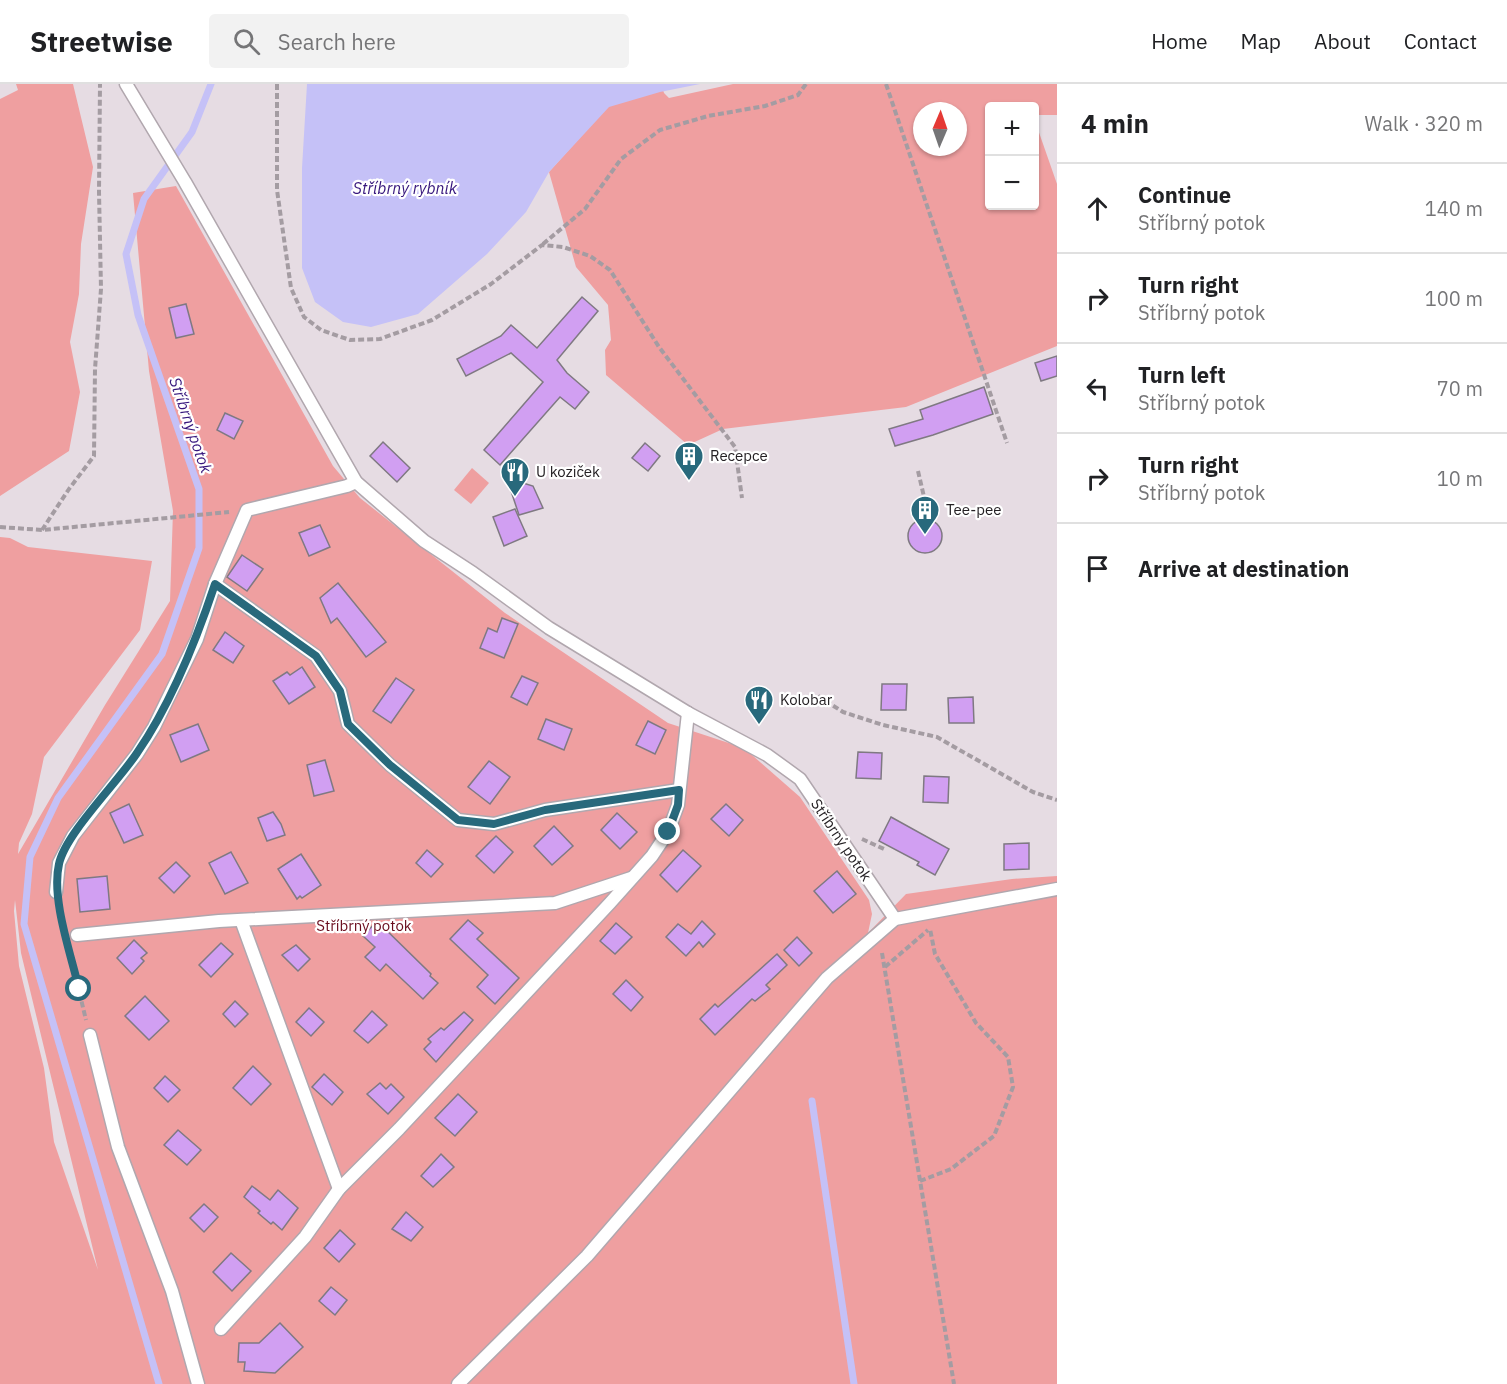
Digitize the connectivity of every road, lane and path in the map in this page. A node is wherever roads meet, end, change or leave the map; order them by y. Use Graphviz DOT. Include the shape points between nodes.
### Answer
graph roads {
  1 [pos="100,84"];
  2 [pos="126,84"];
  3 [pos="277,84"];
  4 [pos="806,84"];
  5 [pos="886,84"];
  6 [pos="542,245"];
  7 [pos="1007,443"];
  8 [pos="918,471"];
  9 [pos="356,482"];
  10 [pos="742,498"];
  11 [pos="218,513"];
  12 [pos="928,514"];
  13 [pos="0,527"];
  14 [pos="42,530"];
  15 [pos="215,584"];
  16 [pos="818,696"];
  17 [pos="688,713"];
  18 [pos="679,790"];
  19 [pos="1057,800"];
  20 [pos="632,878"];
  21 [pos="1057,888"];
  22 [pos="56,892"];
  23 [pos="895,919"];
  24 [pos="241,920"];
  25 [pos="941,927"];
  26 [pos="930,929"];
  27 [pos="72,935"];
  28 [pos="878,936"];
  29 [pos="69,946"];
  30 [pos="885,966"];
  31 [pos="90,1035"];
  32 [pos="920,1181"];
  33 [pos="339,1189"];
  34 [pos="221,1329"];
  35 [pos="198,1384"];
  36 [pos="458,1384"];
  37 [pos="954,1384"];
  1 -- 14 [label="path" via="101,288 94,369 94,456"];
  2 -- 9 [label="lane, Stříbrný potok"];
  3 -- 6 [label="path" via="277,190 291,288 304,317 321,330 350,340 380,339 432,320 491,284"];
  4 -- 6 [label="path" via="798,95 765,106 660,130 621,159 585,209"];
  5 -- 7 [label="path"];
  6 -- 10 [label="path" via="590,256 610,270 659,347 735,447"];
  8 -- 12 [label="path"];
  9 -- 15 [label="lane" via="247,510"];
  9 -- 17 [label="lane, Stříbrný potok" via="424,541 549,628"];
  11 -- 14 [label="path"];
  13 -- 14 [label="path"];
  15 -- 18 [label="lane" via="316,656 340,691 348,724 390,765 458,820 494,824 545,810"];
  15 -- 22 [label="lane" via="197,639 154,727 73,836 59,863"];
  16 -- 19 [label="path" via="843,712 883,726 936,737 1033,792"];
  17 -- 18 [label="lane"];
  17 -- 23 [label="lane, Stříbrný potok" via="766,755 800,779"];
  18 -- 20 [label="lane" via="668,832"];
  20 -- 24 [label="lane" via="555,903"];
  20 -- 33 [label="lane"];
  21 -- 23 [label="lane"];
  22 -- 27 [label="path"];
  23 -- 28 [label="lane"];
  24 -- 27 [label="lane"];
  24 -- 33 [label="lane"];
  25 -- 26 [label="path"];
  26 -- 30 [label="path"];
  26 -- 32 [label="path" via="935,954 976,1023 1008,1057 1013,1087 994,1136 951,1169"];
  28 -- 30 [label="path"];
  28 -- 36 [label="lane" via="827,978 587,1256"];
  29 -- 31 [label="path"];
  30 -- 32 [label="path"];
  31 -- 35 [label="lane" via="118,1147 172,1291"];
  32 -- 37 [label="path"];
  33 -- 34 [label="lane" via="305,1237"];
}
